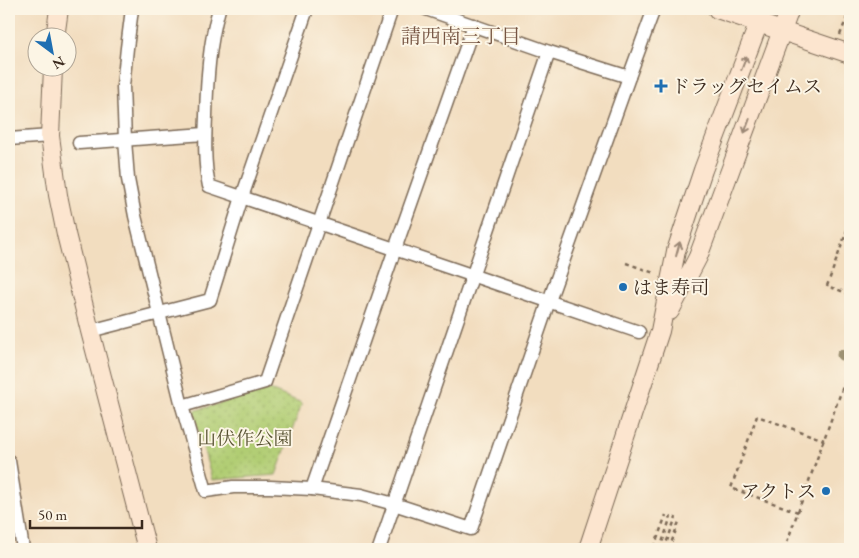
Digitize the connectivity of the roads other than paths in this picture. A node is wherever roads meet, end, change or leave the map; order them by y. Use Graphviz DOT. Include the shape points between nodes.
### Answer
graph roads {
  1 [pos="59,9"];
  2 [pos="132,9"];
  3 [pos="218,9"];
  4 [pos="307,9"];
  5 [pos="392,9"];
  6 [pos="426,9"];
  7 [pos="654,9"];
  8 [pos="717,9"];
  9 [pos="790,9"];
  10 [pos="761,16"];
  11 [pos="474,25"];
  12 [pos="56,28"];
  13 [pos="782,31"];
  14 [pos="548,52"];
  15 [pos="850,54"];
  16 [pos="629,77"];
  17 [pos="53,78"];
  18 [pos="205,134"];
  19 [pos="50,136"];
  20 [pos="9,140"];
  21 [pos="125,140"];
  22 [pos="79,142"];
  23 [pos="242,197"];
  24 [pos="320,224"];
  25 [pos="395,249"];
  26 [pos="472,275"];
  27 [pos="549,301"];
  28 [pos="159,313"];
  29 [pos="90,331"];
  30 [pos="660,331"];
  31 [pos="640,332"];
  32 [pos="182,406"];
  33 [pos="9,461"];
  34 [pos="312,489"];
  35 [pos="394,504"];
  36 [pos="23,549"];
  37 [pos="147,549"];
  38 [pos="379,549"];
  39 [pos="588,549"];
  1 -- 12 [label="street"];
  2 -- 21 [label="street" via="123,86"];
  3 -- 18 [label="street" via="212,32"];
  4 -- 23 [label="street"];
  5 -- 24 [label="street"];
  6 -- 11 [label="street"];
  7 -- 16 [label="street"];
  8 -- 10 [label="street"];
  9 -- 13 [label="street"];
  10 -- 13 [label="street"];
  30 -- 10 [label="street, one-way" via="676,251"];
  11 -- 14 [label="street"];
  11 -- 25 [label="street"];
  13 -- 15 [label="street"];
  13 -- 30 [label="street, one-way" via="698,257"];
  14 -- 16 [label="street"];
  14 -- 26 [label="street"];
  16 -- 27 [label="street"];
  17 -- 19 [label="street"];
  18 -- 21 [label="street"];
  18 -- 23 [label="street" via="209,186"];
  19 -- 20 [label="street"];
  19 -- 29 [label="street" via="60,205"];
  21 -- 22 [label="street"];
  21 -- 28 [label="street" via="135,216"];
  23 -- 24 [label="street"];
  23 -- 28 [label="street" via="210,300"];
  24 -- 25 [label="street"];
  24 -- 32 [label="street" via="265,382"];
  25 -- 26 [label="street"];
  25 -- 34 [label="street"];
  26 -- 27 [label="street"];
  26 -- 35 [label="street"];
  27 -- 31 [label="street"];
  27 -- 35 [label="street" via="471,529"];
  28 -- 29 [label="street"];
  28 -- 32 [label="street"];
  29 -- 37 [label="street"];
  30 -- 39 [label="street"];
  32 -- 34 [label="street" via="206,491 233,487"];
  33 -- 36 [label="street"];
  34 -- 35 [label="street" via="361,495"];
  35 -- 38 [label="street"];
}
